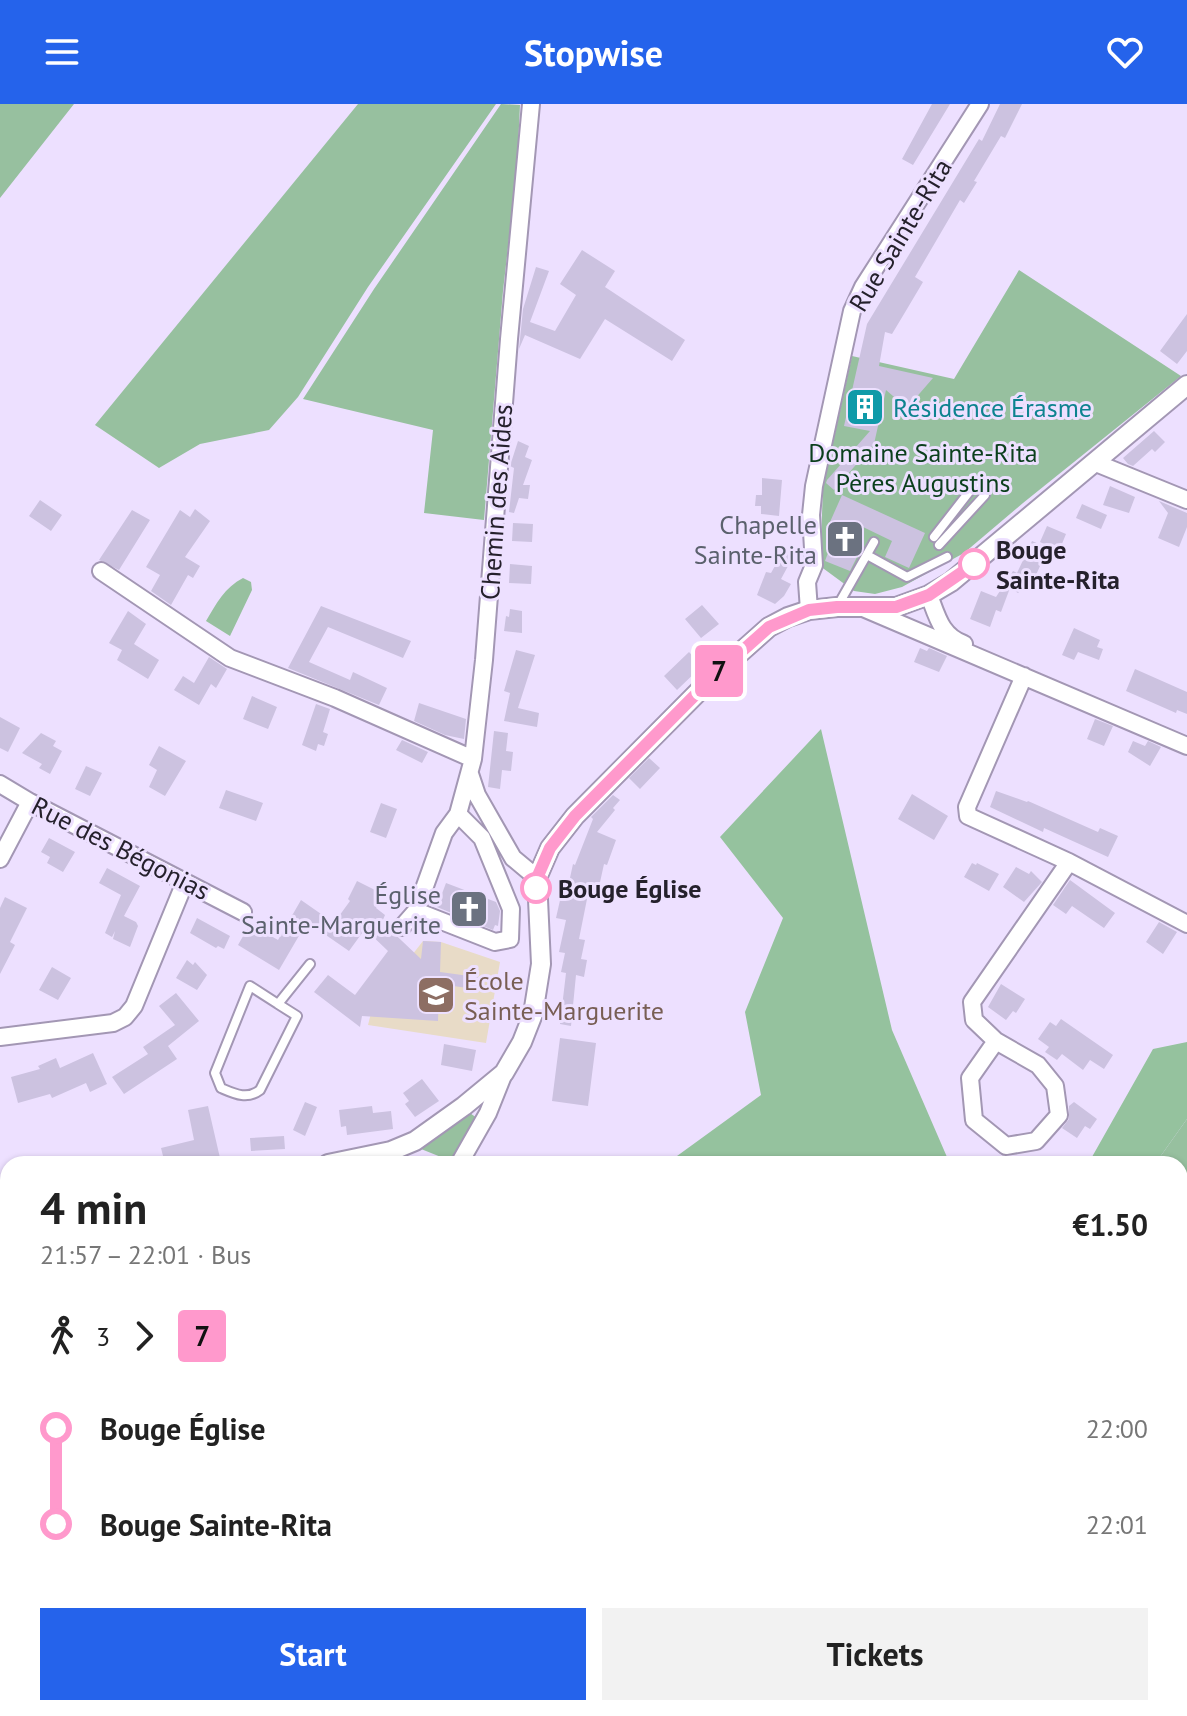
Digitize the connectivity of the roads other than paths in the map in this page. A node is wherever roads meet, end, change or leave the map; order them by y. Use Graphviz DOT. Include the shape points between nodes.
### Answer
graph roads {
  1 [pos="531,104"];
  2 [pos="980,104"];
  3 [pos="1187,385"];
  4 [pos="1096,463"];
  5 [pos="1187,500"];
  6 [pos="936,541"];
  7 [pos="874,542"];
  8 [pos="867,555"];
  9 [pos="947,557"];
  10 [pos="101,571"];
  11 [pos="929,595"];
  12 [pos="837,607"];
  13 [pos="863,608"];
  14 [pos="809,610"];
  15 [pos="1006,668"];
  16 [pos="1024,676"];
  17 [pos="1187,746"];
  18 [pos="471,766"];
  19 [pos="0,784"];
  20 [pos="30,802"];
  21 [pos="458,814"];
  22 [pos="0,859"];
  23 [pos="1069,862"];
  24 [pos="537,878"];
  25 [pos="185,882"];
  26 [pos="416,911"];
  27 [pos="243,912"];
  28 [pos="1187,924"];
  29 [pos="402,927"];
  30 [pos="310,964"];
  31 [pos="278,1004"];
  32 [pos="0,1037"];
  33 [pos="996,1041"];
  34 [pos="504,1073"];
  35 [pos="367,1156"];
  36 [pos="464,1156"];
  1 -- 18 [label="street, Chemin des Aides"];
  2 -- 14 [label="street, Rue Sainte-Rita" via="852,311 814,486"];
  3 -- 4 [label="street"];
  4 -- 5 [label="street"];
  4 -- 11 [label="street" via="960,576"];
  6 -- 6 [label="lane" via="985,495 984,486 976,483"];
  7 -- 8 [label="lane"];
  8 -- 9 [label="lane" via="907,577"];
  8 -- 12 [label="lane"];
  10 -- 18 [label="street" via="230,658 335,698"];
  11 -- 13 [label="street" via="896,607"];
  11 -- 15 [label="street" via="952,640 996,656"];
  12 -- 13 [label="street"];
  12 -- 14 [label="street"];
  13 -- 15 [label="street"];
  14 -- 24 [label="street" via="769,627 715,675 575,816 550,848"];
  15 -- 16 [label="street"];
  16 -- 17 [label="street"];
  16 -- 23 [label="street" via="967,807 968,816"];
  18 -- 21 [label="street"];
  18 -- 24 [label="street, Chemin des Aides" via="477,795 513,858"];
  19 -- 20 [label="street, Rue des Bégonias"];
  20 -- 22 [label="street"];
  20 -- 25 [label="street, Rue des Bégonias"];
  21 -- 26 [label="street" via="444,833"];
  21 -- 26 [label="street" via="482,838 511,909 510,939 495,942"];
  23 -- 28 [label="street"];
  23 -- 33 [label="street" via="972,1002 974,1020"];
  24 -- 34 [label="street" via="541,964 533,1014"];
  25 -- 27 [label="street, Rue des Bégonias"];
  25 -- 32 [label="street" via="125,1017 113,1023"];
  26 -- 29 [label="street"];
  30 -- 31 [label="lane"];
  31 -- 31 [label="lane" via="250,986 215,1073 221,1088 242,1096 260,1090 297,1016"];
  33 -- 33 [label="street" via="1038,1065 1055,1086 1059,1115 1036,1141 1006,1146 974,1120 970,1078"];
  34 -- 35 [label="street" via="415,1141"];
  34 -- 36 [label="street"];
}
